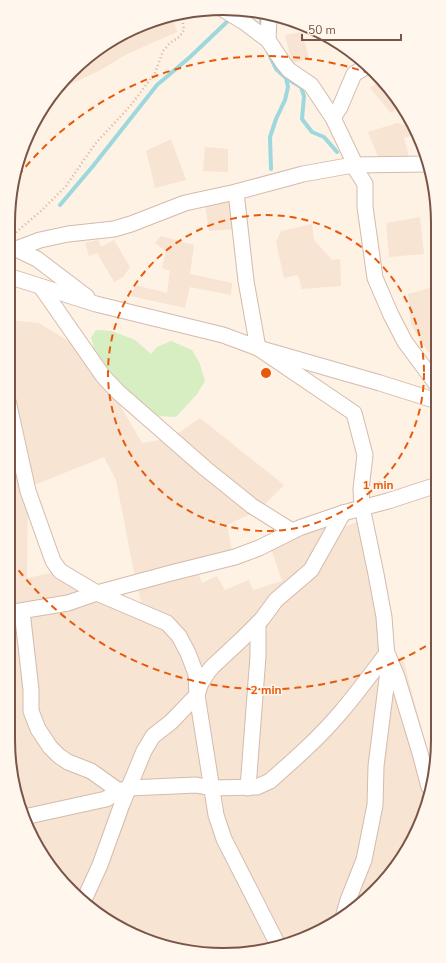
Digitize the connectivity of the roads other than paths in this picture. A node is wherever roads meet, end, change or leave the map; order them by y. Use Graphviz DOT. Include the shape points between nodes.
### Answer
graph roads {
  1 [pos="232,15"];
  2 [pos="269,20"];
  3 [pos="268,40"];
  4 [pos="362,69"];
  5 [pos="333,118"];
  6 [pos="422,164"];
  7 [pos="353,165"];
  8 [pos="236,192"];
  9 [pos="15,244"];
  10 [pos="15,247"];
  11 [pos="15,278"];
  12 [pos="41,287"];
  13 [pos="96,304"];
  14 [pos="258,348"];
  15 [pos="431,378"];
  16 [pos="431,399"];
  17 [pos="15,432"];
  18 [pos="431,487"];
  19 [pos="362,507"];
  20 [pos="343,513"];
  21 [pos="292,531"];
  22 [pos="97,593"];
  23 [pos="15,612"];
  24 [pos="258,623"];
  25 [pos="387,653"];
  26 [pos="197,695"];
  27 [pos="427,780"];
  28 [pos="212,788"];
  29 [pos="248,788"];
  30 [pos="124,790"];
  31 [pos="30,817"];
  32 [pos="86,896"];
  33 [pos="346,908"];
  34 [pos="276,941"];
  1 -- 3 [label="street"];
  2 -- 3 [label="street"];
  3 -- 5 [label="street" via="284,64 311,85"];
  4 -- 5 [label="street" via="354,74"];
  5 -- 7 [label="street" via="354,162"];
  6 -- 7 [label="street"];
  7 -- 8 [label="street" via="303,174"];
  7 -- 15 [label="street" via="365,184 365,207 375,278 405,342"];
  8 -- 9 [label="street" via="185,203 114,229 68,234"];
  8 -- 14 [label="street" via="246,281"];
  10 -- 13 [label="street" via="37,259"];
  11 -- 12 [label="street"];
  12 -- 13 [label="street"];
  12 -- 21 [label="street" via="103,376 118,392 252,506"];
  13 -- 14 [label="street" via="223,335"];
  14 -- 16 [label="street"];
  14 -- 19 [label="street" via="354,413 365,455 361,489"];
  17 -- 22 [label="street" via="28,491 53,561 60,571"];
  18 -- 19 [label="street"];
  19 -- 20 [label="street"];
  19 -- 25 [label="street" via="384,617"];
  20 -- 21 [label="street"];
  20 -- 24 [label="street" via="311,570 276,600"];
  21 -- 22 [label="street" via="235,557"];
  22 -- 23 [label="street" via="68,603"];
  22 -- 26 [label="street" via="167,623 179,636 188,653 196,674"];
  23 -- 30 [label="street" via="31,690 31,711 38,729 59,756"];
  24 -- 26 [label="street" via="208,672"];
  24 -- 29 [label="street"];
  25 -- 27 [label="street" via="397,677"];
  25 -- 29 [label="street" via="341,712 304,751 270,781"];
  25 -- 33 [label="street" via="388,671 376,766 375,805 364,860"];
  26 -- 28 [label="street"];
  26 -- 30 [label="street" via="171,722 153,736"];
  28 -- 29 [label="street"];
  28 -- 30 [label="street" via="196,784"];
  28 -- 34 [label="street" via="216,815 224,839"];
  30 -- 31 [label="street" via="106,799"];
  30 -- 32 [label="street" via="122,804"];
}
